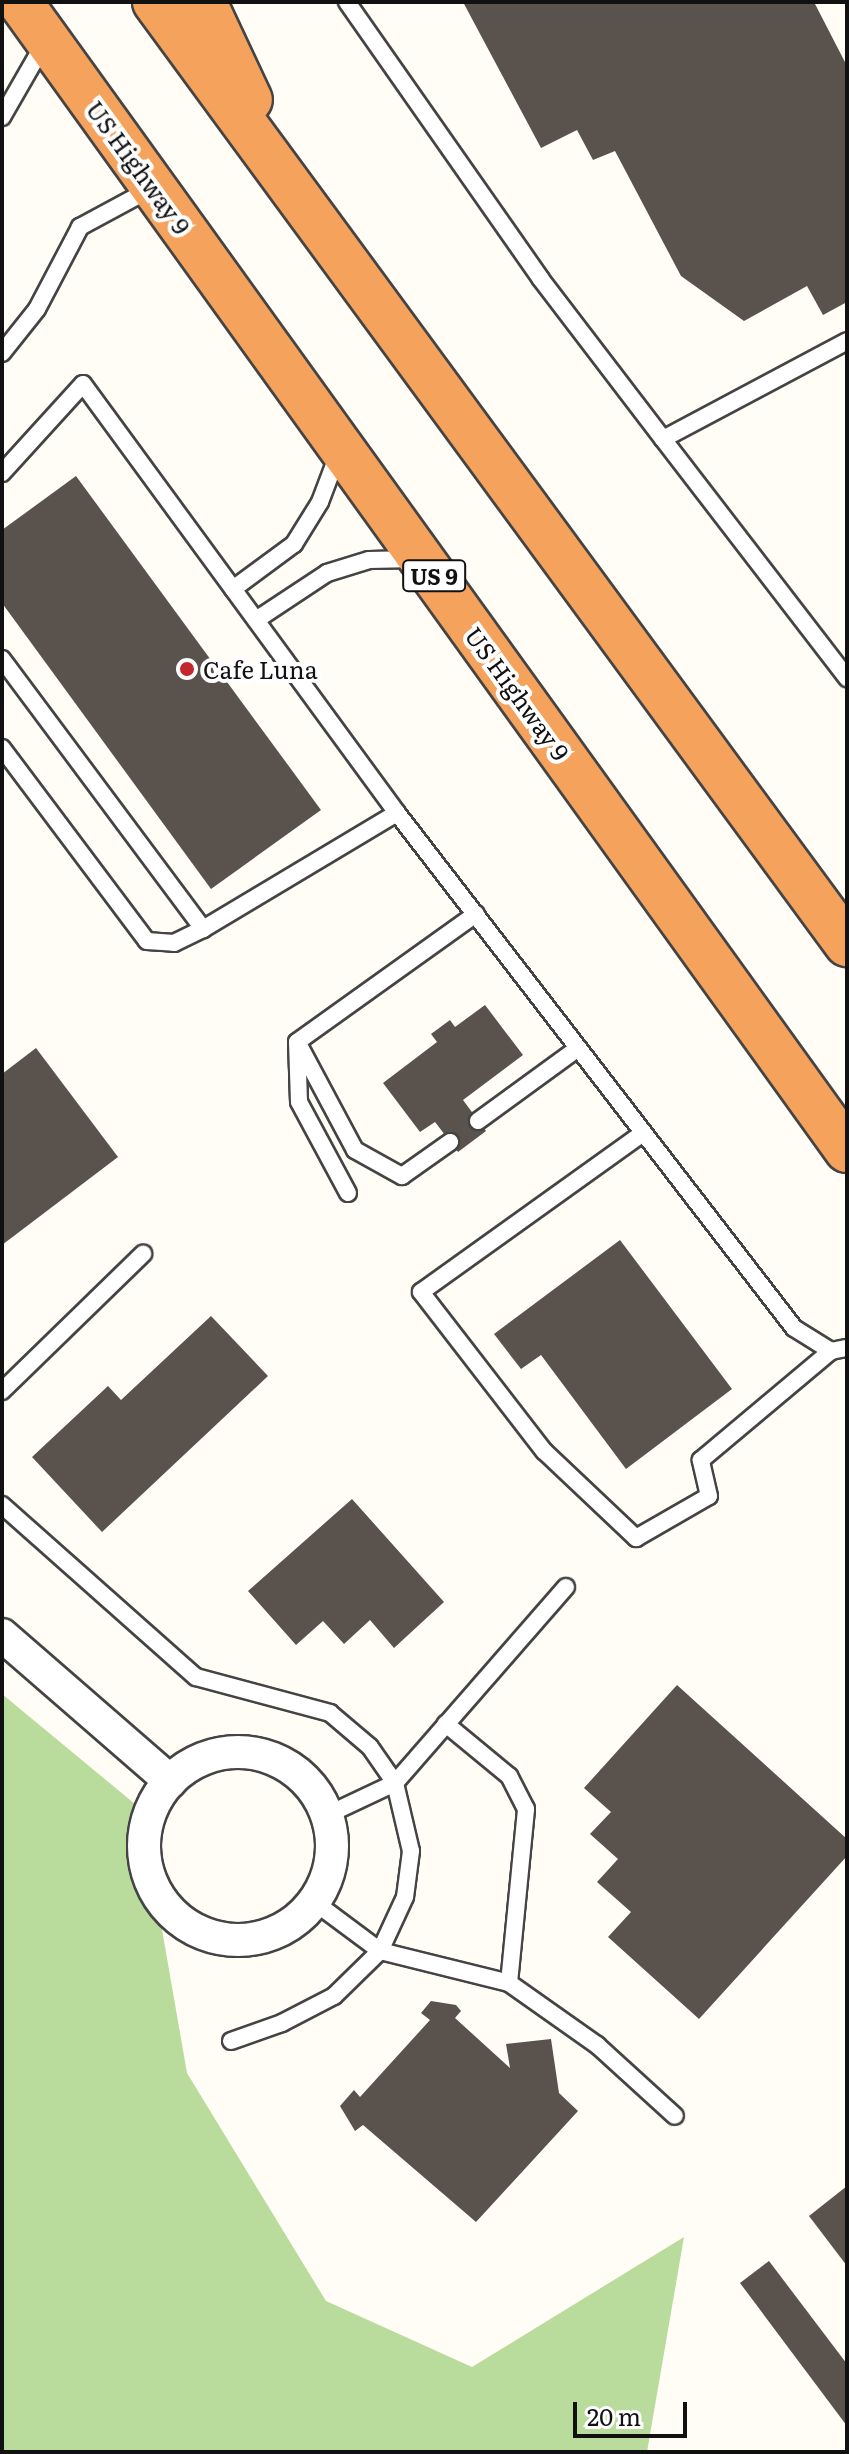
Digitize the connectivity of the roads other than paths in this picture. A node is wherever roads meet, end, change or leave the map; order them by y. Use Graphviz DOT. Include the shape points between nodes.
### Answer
graph roads {
  1 [pos="20,2"];
  2 [pos="155,2"];
  3 [pos="204,2"];
  4 [pos="347,2"];
  5 [pos="46,39"];
  6 [pos="2,117"];
  7 [pos="153,187"];
  8 [pos="298,200"];
  9 [pos="847,341"];
  10 [pos="2,353"];
  11 [pos="663,439"];
  12 [pos="340,447"];
  13 [pos="2,473"];
  14 [pos="421,559"];
  15 [pos="233,589"];
  16 [pos="256,620"];
  17 [pos="2,659"];
  18 [pos="847,678"];
  19 [pos="2,748"];
  20 [pos="397,813"];
  21 [pos="476,914"];
  22 [pos="203,929"];
  23 [pos="847,944"];
  24 [pos="297,1042"];
  25 [pos="578,1048"];
  26 [pos="478,1121"];
  27 [pos="643,1133"];
  28 [pos="450,1142"];
  29 [pos="847,1150"];
  30 [pos="348,1193"];
  31 [pos="143,1254"];
  32 [pos="839,1350"];
  33 [pos="2,1391"];
  34 [pos="2,1505"];
  35 [pos="566,1587"];
  36 [pos="2,1635"];
  37 [pos="446,1724"];
  38 [pos="170,1781"];
  39 [pos="395,1783"];
  40 [pos="327,1815"];
  41 [pos="313,1901"];
  42 [pos="380,1951"];
  43 [pos="509,1983"];
  44 [pos="231,2041"];
  45 [pos="675,2116"];
  1 -- 5 [label="highway, US Highway 9 / US 9"];
  2 -- 8 [label="highway"];
  3 -- 8 [label="highway"];
  4 -- 11 [label="lane" via="540,278"];
  5 -- 6 [label="lane"];
  5 -- 7 [label="highway, US Highway 9 / US 9"];
  7 -- 10 [label="lane" via="80,227 37,309"];
  7 -- 12 [label="highway, US Highway 9 / US 9"];
  8 -- 23 [label="highway"];
  9 -- 11 [label="lane"];
  11 -- 18 [label="lane"];
  12 -- 14 [label="highway, US Highway 9 / US 9"];
  12 -- 15 [label="lane" via="320,502 294,544"];
  13 -- 15 [label="lane" via="83,384"];
  14 -- 16 [label="lane" via="369,560 327,573"];
  14 -- 29 [label="highway, US Highway 9 / US 9"];
  15 -- 16 [label="lane"];
  16 -- 20 [label="lane"];
  17 -- 22 [label="lane"];
  19 -- 22 [label="lane" via="147,941 174,943"];
  20 -- 21 [label="lane"];
  20 -- 22 [label="lane"];
  21 -- 24 [label="lane"];
  21 -- 25 [label="lane"];
  24 -- 28 [label="lane" via="355,1150 402,1176"];
  24 -- 30 [label="lane" via="299,1102"];
  25 -- 26 [label="lane"];
  25 -- 27 [label="lane"];
  27 -- 32 [label="lane" via="794,1328"];
  27 -- 32 [label="lane" via="421,1292 544,1451 636,1538 709,1496 701,1460"];
  31 -- 33 [label="lane"];
  34 -- 39 [label="lane" via="196,1677 330,1713 370,1747"];
  35 -- 37 [label="lane"];
  36 -- 38 [label="street"];
  37 -- 39 [label="lane"];
  37 -- 43 [label="lane" via="509,1776 526,1809"];
  38 -- 40 [label="street" via="192,1763 221,1753 250,1752 278,1760 303,1777"];
  38 -- 41 [label="street" via="146,1825 144,1854 151,1882 174,1915 212,1935 256,1939 284,1929"];
  39 -- 40 [label="lane"];
  39 -- 42 [label="lane" via="411,1851 405,1897"];
  40 -- 41 [label="street" via="332,1858"];
  41 -- 42 [label="lane"];
  42 -- 43 [label="lane"];
  42 -- 44 [label="lane" via="334,1996"];
  43 -- 45 [label="lane" via="597,2045"];
}
